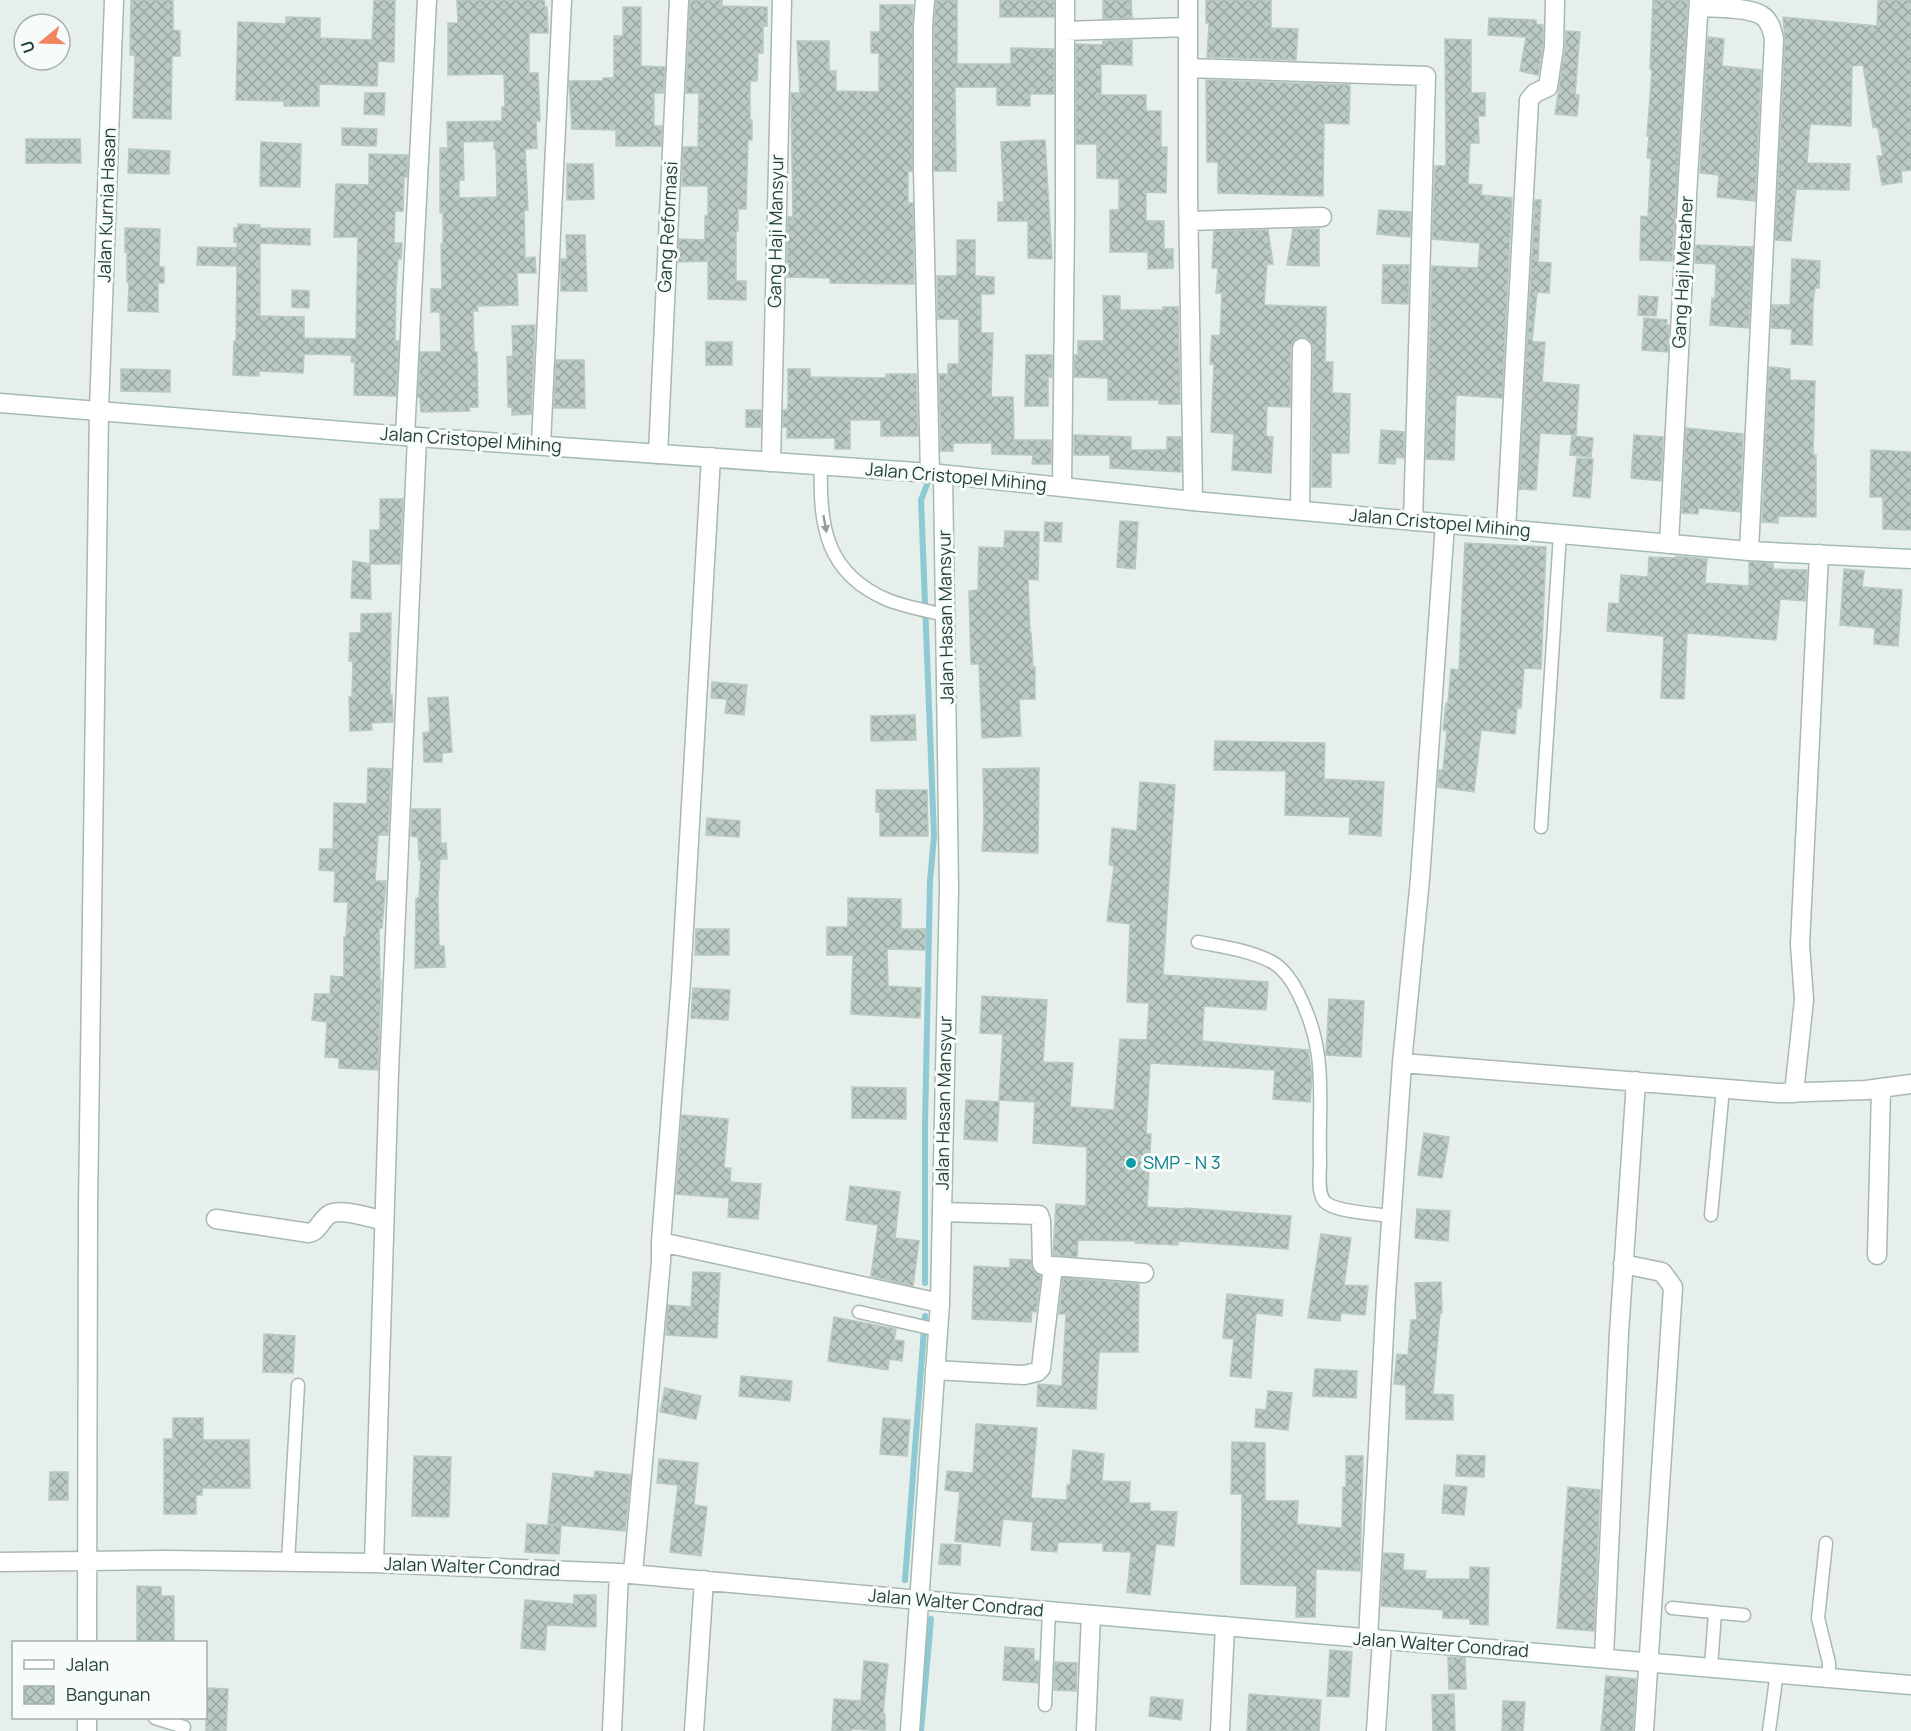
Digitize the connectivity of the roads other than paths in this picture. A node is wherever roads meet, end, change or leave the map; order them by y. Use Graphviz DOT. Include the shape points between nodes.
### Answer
graph roads {
  1 [pos="114,0"];
  2 [pos="427,0"];
  3 [pos="562,0"];
  4 [pos="679,0"];
  5 [pos="782,0"];
  6 [pos="926,0"];
  7 [pos="1065,0"];
  8 [pos="1188,0"];
  9 [pos="1555,0"];
  10 [pos="1699,3"];
  11 [pos="1188,27"];
  12 [pos="1065,31"];
  13 [pos="1188,68"];
  14 [pos="1322,217"];
  15 [pos="1189,221"];
  16 [pos="1302,348"];
  17 [pos="0,403"];
  18 [pos="99,410"];
  19 [pos="411,436"];
  20 [pos="542,445"];
  21 [pos="657,454"];
  22 [pos="711,458"];
  23 [pos="771,462"];
  24 [pos="821,466"];
  25 [pos="936,474"];
  26 [pos="1062,486"];
  27 [pos="1193,501"];
  28 [pos="1300,510"];
  29 [pos="1413,521"];
  30 [pos="1445,524"];
  31 [pos="1506,529"];
  32 [pos="1560,534"];
  33 [pos="1669,544"];
  34 [pos="1749,551"];
  35 [pos="1819,554"];
  36 [pos="1911,559"];
  37 [pos="946,615"];
  38 [pos="1541,826"];
  39 [pos="1198,942"];
  40 [pos="1402,1063"];
  41 [pos="1636,1081"];
  42 [pos="1911,1084"];
  43 [pos="1881,1088"];
  44 [pos="1724,1089"];
  45 [pos="1794,1094"];
  46 [pos="942,1212"];
  47 [pos="1711,1215"];
  48 [pos="1391,1216"];
  49 [pos="216,1219"];
  50 [pos="384,1221"];
  51 [pos="661,1242"];
  52 [pos="1877,1255"];
  53 [pos="1623,1264"];
  54 [pos="1053,1266"];
  55 [pos="1144,1273"];
  56 [pos="940,1303"];
  57 [pos="859,1312"];
  58 [pos="938,1330"];
  59 [pos="935,1370"];
  60 [pos="298,1385"];
  61 [pos="1826,1543"];
  62 [pos="87,1561"];
  63 [pos="0,1562"];
  64 [pos="288,1562"];
  65 [pos="374,1563"];
  66 [pos="626,1573"];
  67 [pos="704,1580"];
  68 [pos="920,1600"];
  69 [pos="1672,1608"];
  70 [pos="1049,1611"];
  71 [pos="1715,1613"];
  72 [pos="1091,1615"];
  73 [pos="1744,1615"];
  74 [pos="1225,1626"];
  75 [pos="1375,1640"];
  76 [pos="87,1641"];
  77 [pos="1604,1657"];
  78 [pos="1647,1661"];
  79 [pos="1711,1667"];
  80 [pos="1777,1672"];
  81 [pos="1829,1677"];
  82 [pos="1911,1685"];
  83 [pos="1045,1704"];
  84 [pos="158,1719"];
  85 [pos="184,1727"];
  86 [pos="612,1731"];
  87 [pos="694,1731"];
  88 [pos="910,1731"];
  89 [pos="1086,1731"];
  90 [pos="1220,1731"];
  91 [pos="1376,1731"];
  92 [pos="1644,1731"];
  93 [pos="1769,1731"];
  1 -- 18 [label="street, Jalan Kurnia Hasan"];
  2 -- 19 [label="street"];
  3 -- 20 [label="street"];
  4 -- 21 [label="street, Gang Reformasi"];
  5 -- 23 [label="street, Gang Haji Mansyur"];
  6 -- 25 [label="street, Jalan Hasan Mansyur" via="923,169"];
  7 -- 12 [label="street"];
  8 -- 11 [label="street"];
  9 -- 31 [label="street" via="1548,87 1529,100"];
  10 -- 33 [label="street, Gang Haji Metaher"];
  10 -- 34 [label="street" via="1761,15 1769,23 1774,39"];
  11 -- 12 [label="street"];
  11 -- 13 [label="street"];
  12 -- 26 [label="street"];
  13 -- 15 [label="street"];
  13 -- 29 [label="street" via="1426,76"];
  14 -- 15 [label="street"];
  15 -- 27 [label="street"];
  16 -- 28 [label="street"];
  17 -- 18 [label="street, Jalan Cristopel Mihing"];
  18 -- 19 [label="street, Jalan Cristopel Mihing"];
  18 -- 62 [label="street, Jalan Kurnia Hasan" via="87,1207"];
  19 -- 20 [label="street, Jalan Cristopel Mihing"];
  19 -- 50 [label="street"];
  20 -- 21 [label="street, Jalan Cristopel Mihing"];
  21 -- 22 [label="street, Jalan Cristopel Mihing"];
  22 -- 23 [label="street, Jalan Cristopel Mihing"];
  22 -- 51 [label="street" via="681,980"];
  23 -- 24 [label="street, Jalan Cristopel Mihing"];
  24 -- 25 [label="street, Jalan Cristopel Mihing"];
  24 -- 37 [label="lane, one-way" via="820,496 828,543 842,567 862,586 890,601"];
  25 -- 26 [label="street, Jalan Cristopel Mihing"];
  25 -- 37 [label="street, Jalan Hasan Mansyur"];
  26 -- 27 [label="street, Jalan Cristopel Mihing"];
  27 -- 28 [label="street, Jalan Cristopel Mihing"];
  28 -- 29 [label="street, Jalan Cristopel Mihing"];
  29 -- 30 [label="street, Jalan Cristopel Mihing"];
  30 -- 31 [label="street, Jalan Cristopel Mihing"];
  30 -- 40 [label="street" via="1420,879"];
  31 -- 32 [label="street, Jalan Cristopel Mihing"];
  32 -- 33 [label="street, Jalan Cristopel Mihing"];
  32 -- 38 [label="lane"];
  33 -- 34 [label="street, Jalan Cristopel Mihing"];
  34 -- 35 [label="street, Jalan Cristopel Mihing"];
  35 -- 36 [label="street, Jalan Cristopel Mihing"];
  35 -- 45 [label="street" via="1800,944 1804,1000"];
  37 -- 46 [label="street, Jalan Hasan Mansyur" via="949,889"];
  39 -- 48 [label="lane" via="1240,950 1275,963 1293,982 1315,1032 1320,1066 1322,1196 1330,1206"];
  40 -- 41 [label="street"];
  40 -- 48 [label="street"];
  41 -- 44 [label="street"];
  41 -- 53 [label="street"];
  42 -- 43 [label="street"];
  43 -- 45 [label="street"];
  43 -- 52 [label="street"];
  44 -- 45 [label="street"];
  44 -- 47 [label="lane"];
  46 -- 54 [label="street" via="1039,1215 1042,1263"];
  46 -- 56 [label="street, Jalan Hasan Mansyur"];
  48 -- 75 [label="street"];
  49 -- 50 [label="street" via="309,1233 333,1213"];
  50 -- 65 [label="street"];
  51 -- 56 [label="street"];
  51 -- 66 [label="street"];
  53 -- 77 [label="street"];
  53 -- 78 [label="street" via="1662,1272 1673,1287"];
  54 -- 55 [label="street"];
  54 -- 59 [label="street" via="1040,1371 1024,1375"];
  56 -- 58 [label="street, Jalan Hasan Mansyur"];
  57 -- 58 [label="lane"];
  58 -- 59 [label="street, Jalan Hasan Mansyur"];
  59 -- 68 [label="street, Jalan Hasan Mansyur"];
  60 -- 64 [label="lane"];
  61 -- 81 [label="lane" via="1818,1618"];
  62 -- 63 [label="street, Jalan Walter Condrad"];
  62 -- 64 [label="street, Jalan Walter Condrad"];
  62 -- 76 [label="street, Jalan Kurnia Hasan"];
  64 -- 65 [label="street, Jalan Walter Condrad"];
  65 -- 66 [label="street, Jalan Walter Condrad"];
  66 -- 67 [label="street, Jalan Walter Condrad"];
  66 -- 86 [label="street"];
  67 -- 68 [label="street, Jalan Walter Condrad"];
  67 -- 87 [label="street"];
  68 -- 70 [label="street, Jalan Walter Condrad"];
  68 -- 88 [label="street, Jalan Hasan Mansyur"];
  69 -- 71 [label="lane"];
  70 -- 72 [label="street, Jalan Walter Condrad"];
  70 -- 83 [label="lane"];
  71 -- 73 [label="lane"];
  71 -- 79 [label="lane"];
  72 -- 74 [label="street, Jalan Walter Condrad"];
  72 -- 89 [label="street"];
  74 -- 75 [label="street, Jalan Walter Condrad"];
  74 -- 90 [label="street"];
  75 -- 77 [label="street, Jalan Walter Condrad"];
  75 -- 91 [label="street"];
  77 -- 78 [label="street, Jalan Walter Condrad"];
  78 -- 79 [label="street, Jalan Walter Condrad"];
  78 -- 92 [label="street"];
  79 -- 80 [label="street, Jalan Walter Condrad"];
  80 -- 81 [label="street, Jalan Walter Condrad"];
  80 -- 93 [label="lane"];
  81 -- 82 [label="street, Jalan Walter Condrad"];
  84 -- 85 [label="lane"];
}
